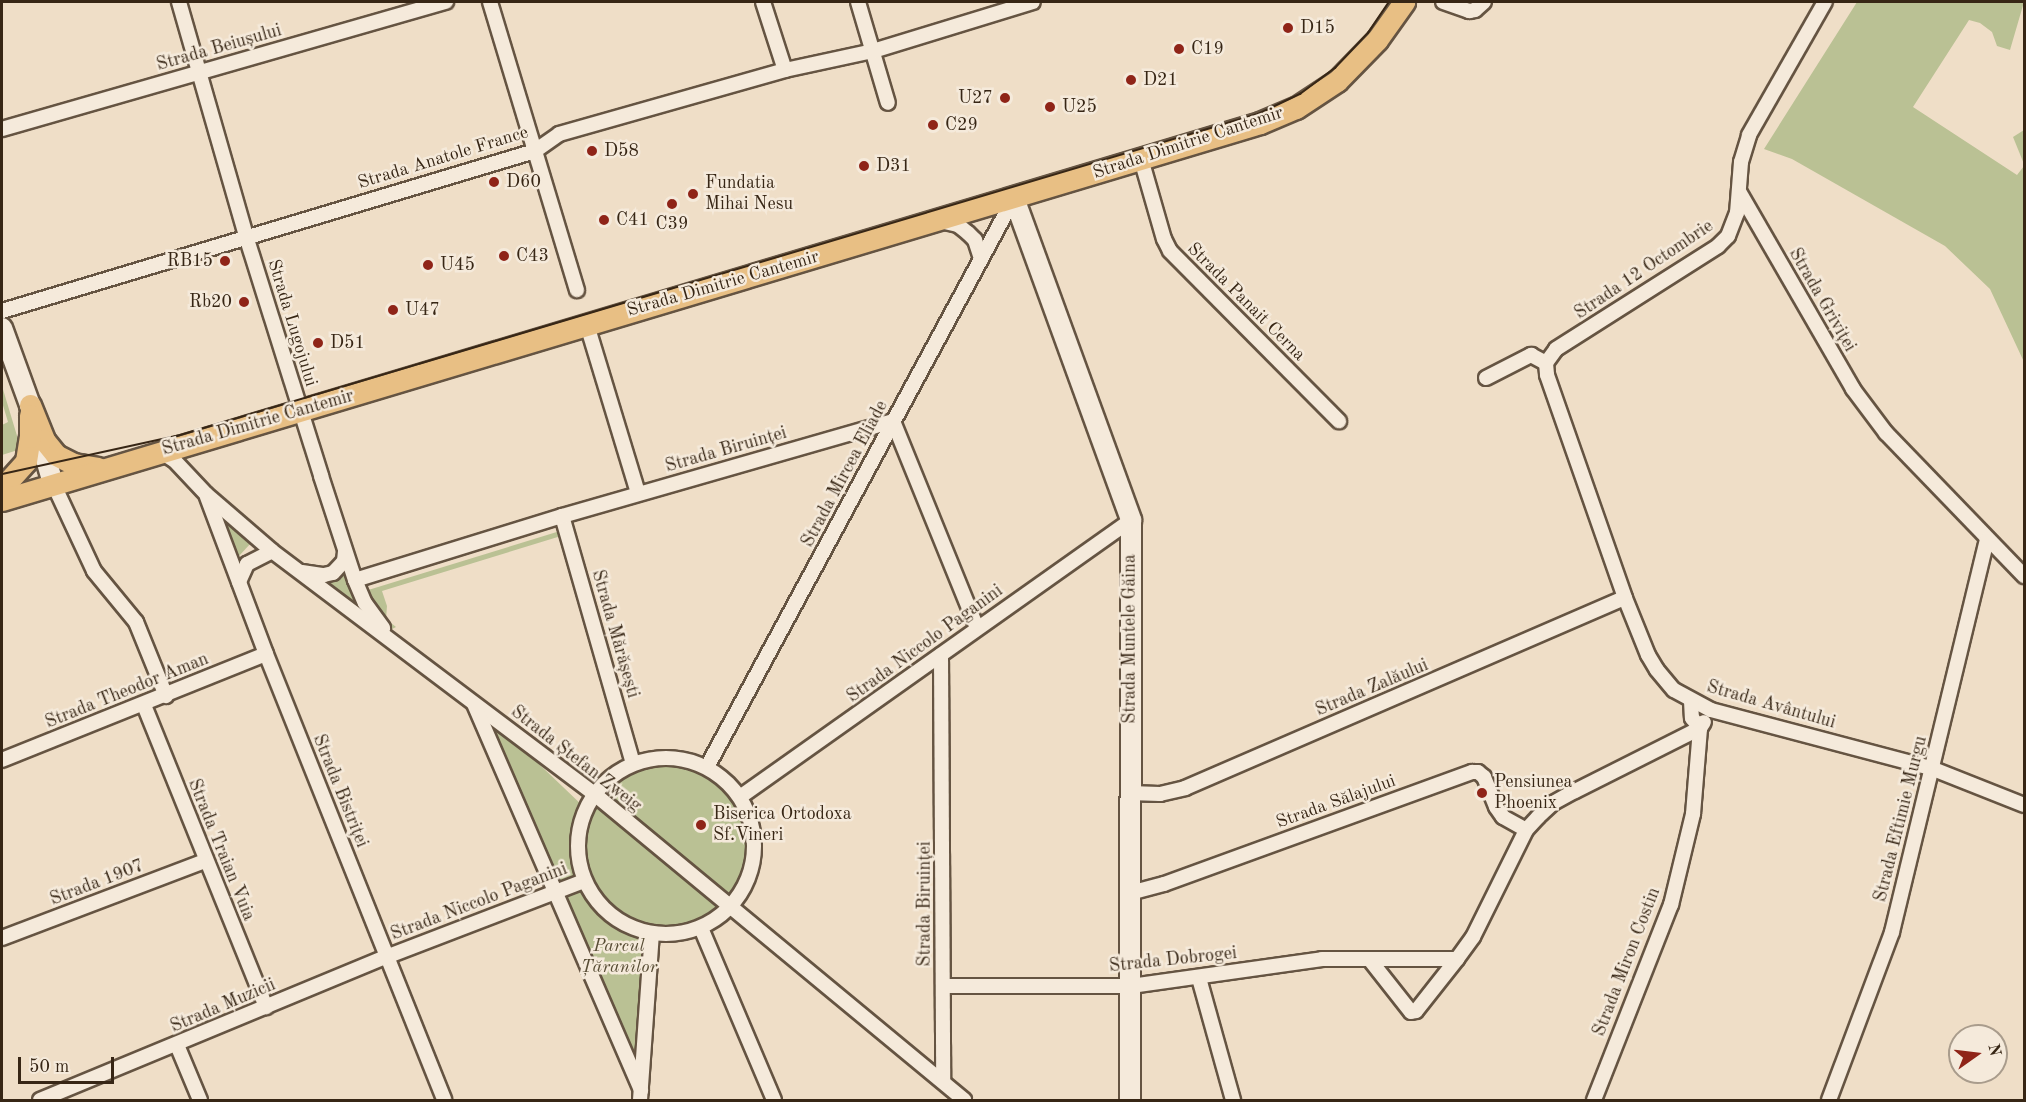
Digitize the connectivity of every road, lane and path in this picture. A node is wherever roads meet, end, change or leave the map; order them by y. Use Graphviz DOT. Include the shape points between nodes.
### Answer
graph roads {
  1 [pos="179,2"];
  2 [pos="446,2"];
  3 [pos="490,2"];
  4 [pos="763,2"];
  5 [pos="858,2"];
  6 [pos="1033,2"];
  7 [pos="1404,2"];
  8 [pos="1443,2"];
  9 [pos="1484,2"];
  10 [pos="1825,2"];
  11 [pos="873,51"];
  12 [pos="785,70"];
  13 [pos="200,72"];
  14 [pos="888,103"];
  15 [pos="2,129"];
  16 [pos="535,151"];
  17 [pos="1141,159"];
  18 [pos="1740,193"];
  19 [pos="1014,198"];
  20 [pos="938,221"];
  21 [pos="246,236"];
  22 [pos="981,259"];
  23 [pos="577,290"];
  24 [pos="2,311"];
  25 [pos="587,325"];
  26 [pos="2,328"];
  27 [pos="1546,363"];
  28 [pos="1486,378"];
  29 [pos="30,405"];
  30 [pos="300,411"];
  31 [pos="893,421"];
  32 [pos="1339,421"];
  33 [pos="161,452"];
  34 [pos="105,468"];
  35 [pos="53,483"];
  36 [pos="2,488"];
  37 [pos="638,493"];
  38 [pos="206,494"];
  39 [pos="2,500"];
  40 [pos="561,516"];
  41 [pos="1131,520"];
  42 [pos="1988,539"];
  43 [pos="272,551"];
  44 [pos="345,551"];
  45 [pos="300,571"];
  46 [pos="2025,576"];
  47 [pos="355,580"];
  48 [pos="239,582"];
  49 [pos="1625,598"];
  50 [pos="977,628"];
  51 [pos="396,643"];
  52 [pos="266,654"];
  53 [pos="941,655"];
  54 [pos="166,696"];
  55 [pos="1691,701"];
  56 [pos="474,702"];
  57 [pos="144,705"];
  58 [pos="1712,710"];
  59 [pos="1700,728"];
  60 [pos="2,760"];
  61 [pos="633,763"];
  62 [pos="707,767"];
  63 [pos="1931,768"];
  64 [pos="1129,793"];
  65 [pos="594,794"];
  66 [pos="740,797"];
  67 [pos="2022,807"];
  68 [pos="1526,830"];
  69 [pos="205,861"];
  70 [pos="584,880"];
  71 [pos="556,892"];
  72 [pos="1130,892"];
  73 [pos="731,906"];
  74 [pos="701,928"];
  75 [pos="652,934"];
  76 [pos="2,938"];
  77 [pos="386,957"];
  78 [pos="1457,959"];
  79 [pos="1370,960"];
  80 [pos="1199,978"];
  81 [pos="944,986"];
  82 [pos="1131,986"];
  83 [pos="266,1007"];
  84 [pos="177,1045"];
  85 [pos="943,1081"];
  86 [pos="641,1096"];
  87 [pos="443,1100"];
  88 [pos="40,1101"];
  89 [pos="200,1101"];
  90 [pos="774,1101"];
  91 [pos="964,1101"];
  92 [pos="1130,1101"];
  93 [pos="1233,1101"];
  94 [pos="1594,1101"];
  95 [pos="1829,1101"];
  1 -- 13 [label="street, Strada Lugojului"];
  2 -- 13 [label="street, Strada Beiușului"];
  3 -- 16 [label="street"];
  4 -- 12 [label="street"];
  5 -- 11 [label="street"];
  6 -- 11 [label="street, Strada Anatole France"];
  7 -- 17 [label="main road, Strada Dimitrie Cantemir" via="1365,55 1313,98 1260,123"];
  8 -- 9 [label="street" via="1469,11"];
  10 -- 18 [label="street" via="1749,135 1741,162"];
  11 -- 12 [label="street, Strada Anatole France"];
  11 -- 14 [label="street"];
  12 -- 16 [label="street, Strada Anatole France" via="559,134"];
  13 -- 15 [label="street, Strada Beiușului"];
  13 -- 21 [label="street, Strada Lugojului"];
  16 -- 21 [label="street, Strada Anatole France"];
  16 -- 23 [label="street"];
  17 -- 19 [label="main road, Strada Dimitrie Cantemir"];
  17 -- 32 [label="street, Strada Panait Cerna" via="1170,251"];
  18 -- 27 [label="street, Strada 12 Octombrie" via="1733,226 1718,246 1556,349"];
  18 -- 42 [label="street, Strada Griviței" via="1853,388 1886,433"];
  19 -- 20 [label="main road, Strada Dimitrie Cantemir"];
  19 -- 22 [label="street, Strada Mircea Eliade"];
  19 -- 41 [label="street, Strada Muntele Găina"];
  20 -- 22 [label="street" via="958,225 968,233 975,240"];
  20 -- 25 [label="main road, Strada Dimitrie Cantemir"];
  21 -- 24 [label="street, Strada Anatole France"];
  21 -- 30 [label="street, Strada Lugojului"];
  22 -- 31 [label="street, Strada Mircea Eliade"];
  25 -- 30 [label="main road, Strada Dimitrie Cantemir"];
  25 -- 37 [label="street"];
  26 -- 29 [label="street"];
  27 -- 28 [label="street" via="1531,355"];
  27 -- 49 [label="street, Strada Avântului"];
  29 -- 34 [label="main road" via="44,440 56,455 74,464"];
  29 -- 35 [label="street"];
  29 -- 36 [label="main road" via="28,453 21,469"];
  30 -- 33 [label="main road, Strada Dimitrie Cantemir"];
  30 -- 44 [label="street, Strada Lugojului"];
  31 -- 37 [label="street, Strada Biruinței"];
  31 -- 50 [label="street"];
  31 -- 62 [label="street, Strada Mircea Eliade"];
  33 -- 34 [label="main road, Strada Dimitrie Cantemir"];
  33 -- 38 [label="street, Strada Ștefan Zweig" via="183,468"];
  34 -- 35 [label="main road, Strada Dimitrie Cantemir"];
  35 -- 39 [label="main road, Strada Dimitrie Cantemir"];
  35 -- 54 [label="street" via="94,571 136,622"];
  37 -- 40 [label="street, Strada Biruinței"];
  38 -- 43 [label="street, Strada Ștefan Zweig"];
  38 -- 48 [label="street, Strada Bistriței"];
  40 -- 47 [label="street, Strada Biruinței"];
  40 -- 61 [label="street, Strada Mărășești"];
  41 -- 50 [label="street, Strada Niccolo Paganini"];
  41 -- 64 [label="street, Strada Muntele Găina"];
  42 -- 46 [label="street, Strada Griviței"];
  42 -- 63 [label="street, Strada Eftimie Murgu"];
  43 -- 45 [label="street, Strada Ștefan Zweig"];
  43 -- 48 [label="street" via="247,564"];
  44 -- 45 [label="street" via="344,561 333,573"];
  44 -- 47 [label="street, Strada Lugojului"];
  45 -- 51 [label="street, Strada Ștefan Zweig"];
  47 -- 51 [label="street, Strada Lugojului" via="371,614"];
  48 -- 52 [label="street, Strada Bistriței"];
  49 -- 55 [label="street, Strada Avântului" via="1657,670 1674,690"];
  49 -- 64 [label="street, Strada Zalăului" via="1185,789 1160,794"];
  50 -- 53 [label="street, Strada Niccolo Paganini"];
  51 -- 56 [label="street, Strada Ștefan Zweig"];
  52 -- 54 [label="street, Strada Theodor Aman"];
  52 -- 77 [label="street, Strada Bistriței"];
  53 -- 66 [label="street, Strada Niccolo Paganini"];
  53 -- 81 [label="street, Strada Biruinței"];
  54 -- 57 [label="street, Strada Theodor Aman"];
  55 -- 58 [label="street, Strada Avântului"];
  55 -- 59 [label="street, Strada Miron Costin" via="1692,718"];
  56 -- 65 [label="street, Strada Ștefan Zweig"];
  56 -- 71 [label="street"];
  57 -- 60 [label="street, Strada Theodor Aman"];
  57 -- 69 [label="street, Strada Traian Vuia"];
  58 -- 59 [label="street, Strada Miron Costin"];
  58 -- 63 [label="street, Strada Avântului"];
  59 -- 68 [label="street" via="1553,803"];
  59 -- 94 [label="street, Strada Miron Costin" via="1693,814 1671,905"];
  61 -- 62 [label="street" via="670,757"];
  61 -- 65 [label="street" via="612,775"];
  62 -- 66 [label="street"];
  63 -- 67 [label="street, Strada Avântului"];
  63 -- 95 [label="street, Strada Eftimie Murgu" via="1892,932"];
  64 -- 72 [label="street, Strada Muntele Găina"];
  65 -- 70 [label="street" via="585,808 577,838"];
  65 -- 73 [label="street, Strada Ștefan Zweig"];
  66 -- 73 [label="street" via="752,828 754,853 749,876"];
  68 -- 72 [label="street, Strada Sălajului" via="1503,817 1484,777 1472,772 1164,884"];
  68 -- 78 [label="street" via="1473,937"];
  69 -- 76 [label="street, Strada 1907"];
  69 -- 83 [label="street, Strada Traian Vuia"];
  70 -- 71 [label="street, Strada Niccolo Paganini"];
  70 -- 75 [label="street" via="591,895 608,913 628,927"];
  71 -- 77 [label="street, Strada Niccolo Paganini"];
  71 -- 86 [label="street"];
  72 -- 82 [label="street, Strada Muntele Găina"];
  73 -- 74 [label="street"];
  73 -- 85 [label="street, Strada Ștefan Zweig"];
  74 -- 75 [label="street" via="677,934"];
  74 -- 90 [label="street"];
  75 -- 86 [label="street"];
  77 -- 83 [label="street, Strada Muzicii"];
  77 -- 87 [label="street, Strada Bistriței"];
  78 -- 79 [label="street, Strada Dobrogei"];
  78 -- 79 [label="street" via="1416,1011 1411,1011"];
  79 -- 80 [label="street, Strada Dobrogei" via="1322,959"];
  80 -- 82 [label="street, Strada Dobrogei"];
  80 -- 93 [label="street"];
  81 -- 82 [label="street, Strada Dobrogei"];
  81 -- 85 [label="street, Strada Biruinței"];
  82 -- 92 [label="street, Strada Muntele Găina"];
  83 -- 84 [label="street, Strada Muzicii"];
  84 -- 88 [label="street, Strada Muzicii"];
  84 -- 89 [label="street"];
  85 -- 91 [label="street, Strada Ștefan Zweig"];
}
